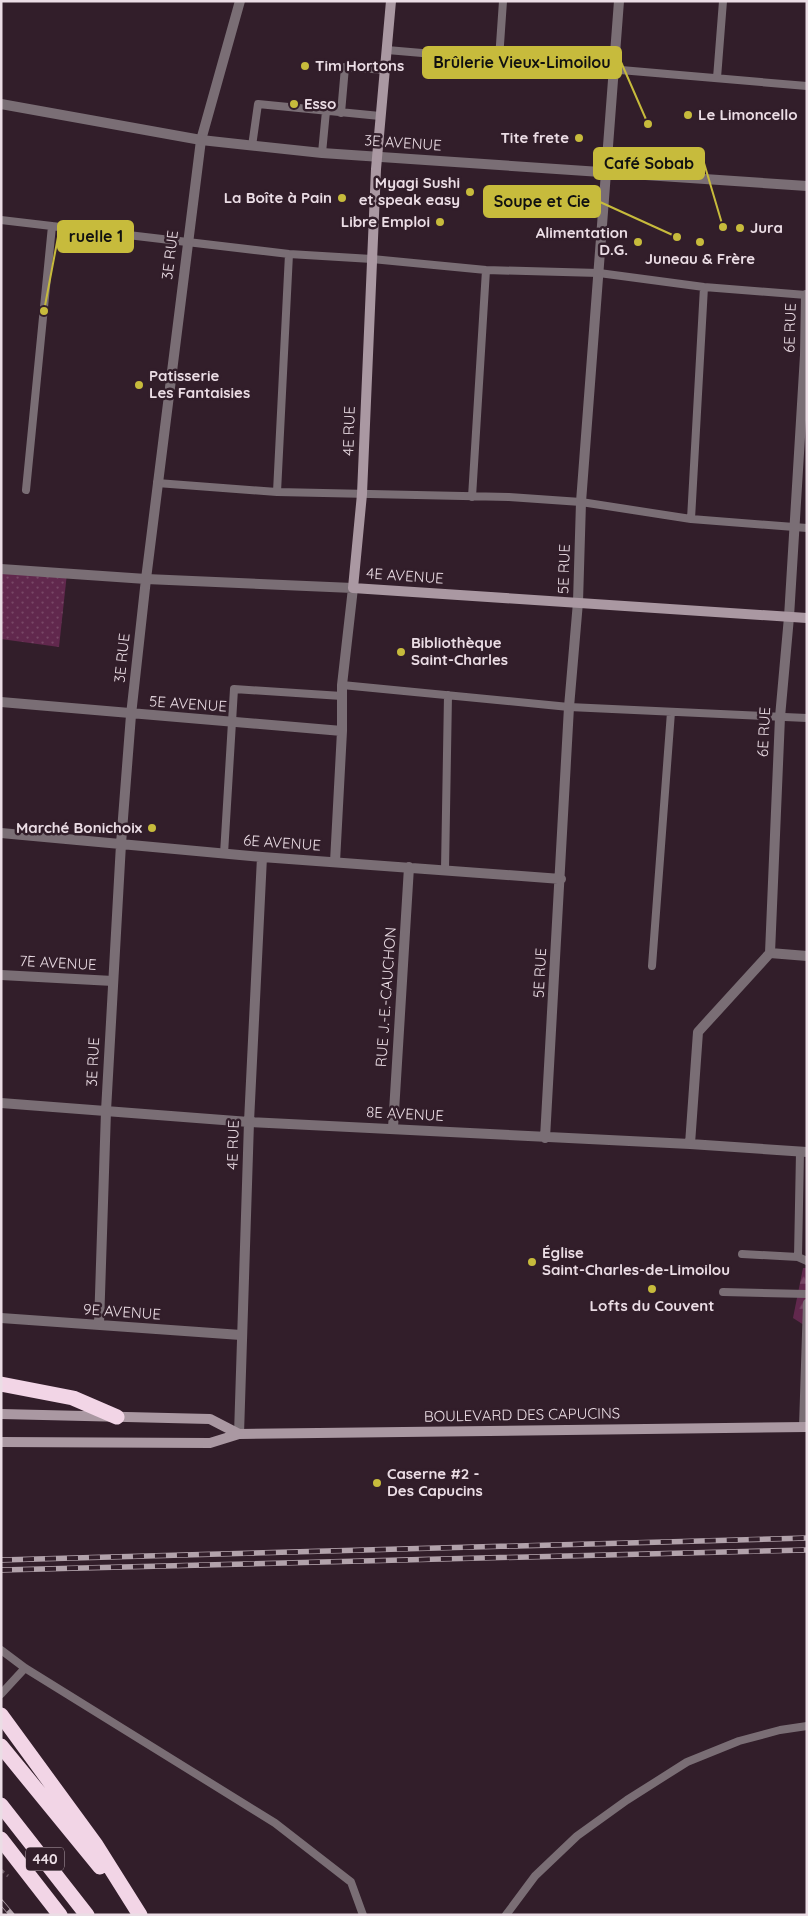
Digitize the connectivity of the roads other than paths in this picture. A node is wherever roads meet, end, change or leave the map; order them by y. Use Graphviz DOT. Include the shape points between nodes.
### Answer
graph roads {
  1 [pos="240,1"];
  2 [pos="391,1"];
  3 [pos="503,1"];
  4 [pos="619,1"];
  5 [pos="723,1"];
  6 [pos="387,50"];
  7 [pos="499,59"];
  8 [pos="613,69"];
  9 [pos="385,70"];
  10 [pos="717,78"];
  11 [pos="807,86"];
  12 [pos="1,104"];
  13 [pos="326,111"];
  14 [pos="341,113"];
  15 [pos="380,116"];
  16 [pos="201,140"];
  17 [pos="252,146"];
  18 [pos="322,153"];
  19 [pos="376,156"];
  20 [pos="605,172"];
  21 [pos="807,186"];
  22 [pos="1,220"];
  23 [pos="52,226"];
  24 [pos="187,241"];
  25 [pos="289,254"];
  26 [pos="372,259"];
  27 [pos="486,270"];
  28 [pos="599,273"];
  29 [pos="704,287"];
  30 [pos="806,295"];
  31 [pos="806,357"];
  32 [pos="157,483"];
  33 [pos="26,490"];
  34 [pos="277,492"];
  35 [pos="362,494"];
  36 [pos="472,497"];
  37 [pos="581,502"];
  38 [pos="691,520"];
  39 [pos="795,526"];
  40 [pos="807,528"];
  41 [pos="1,569"];
  42 [pos="146,579"];
  43 [pos="353,588"];
  44 [pos="578,602"];
  45 [pos="789,617"];
  46 [pos="807,618"];
  47 [pos="342,685"];
  48 [pos="448,695"];
  49 [pos="342,696"];
  50 [pos="1,702"];
  51 [pos="569,707"];
  52 [pos="671,712"];
  53 [pos="132,714"];
  54 [pos="780,717"];
  55 [pos="807,718"];
  56 [pos="232,722"];
  57 [pos="342,731"];
  58 [pos="1,833"];
  59 [pos="121,844"];
  60 [pos="224,854"];
  61 [pos="262,857"];
  62 [pos="335,862"];
  63 [pos="409,867"];
  64 [pos="445,870"];
  65 [pos="561,879"];
  66 [pos="770,953"];
  67 [pos="807,956"];
  68 [pos="652,966"];
  69 [pos="1,975"];
  70 [pos="113,981"];
  71 [pos="1,1103"];
  72 [pos="106,1111"];
  73 [pos="249,1122"];
  74 [pos="393,1128"];
  75 [pos="545,1138"];
  76 [pos="690,1144"];
  77 [pos="804,1152"];
  78 [pos="742,1254"];
  79 [pos="798,1257"];
  80 [pos="807,1261"];
  81 [pos="723,1292"];
  82 [pos="807,1294"];
  83 [pos="807,1303"];
  84 [pos="1,1318"];
  85 [pos="99,1325"];
  86 [pos="241,1335"];
  87 [pos="1,1384"];
  88 [pos="1,1414"];
  89 [pos="117,1417"];
  90 [pos="805,1427"];
  91 [pos="239,1434"];
  92 [pos="1,1442"];
  93 [pos="1,1650"];
  94 [pos="25,1668"];
  95 [pos="1,1694"];
  96 [pos="1,1715"];
  97 [pos="807,1726"];
  98 [pos="1,1746"];
  99 [pos="1,1805"];
  100 [pos="1,1839"];
  101 [pos="1,1847"];
  102 [pos="30,1876"];
  103 [pos="60,1915"];
  104 [pos="87,1915"];
  105 [pos="140,1915"];
  106 [pos="363,1915"];
  107 [pos="506,1915"];
  1 -- 16 [label="street, 3E RUE"];
  2 -- 6 [label="main road, 4E RUE"];
  3 -- 7 [label="lane"];
  4 -- 8 [label="street, 5E RUE"];
  5 -- 10 [label="lane"];
  6 -- 7 [label="lane"];
  6 -- 9 [label="main road, 4E RUE"];
  7 -- 8 [label="lane"];
  8 -- 10 [label="lane"];
  8 -- 20 [label="street, 5E RUE"];
  9 -- 14 [label="lane" via="345,68"];
  9 -- 15 [label="main road, 4E RUE"];
  10 -- 11 [label="lane"];
  12 -- 16 [label="street, 3E AVENUE"];
  13 -- 14 [label="lane"];
  13 -- 17 [label="lane" via="258,104"];
  13 -- 18 [label="lane"];
  14 -- 15 [label="lane"];
  15 -- 19 [label="main road, 4E RUE"];
  16 -- 17 [label="street, 3E AVENUE"];
  16 -- 24 [label="street, 3E RUE"];
  17 -- 18 [label="street, 3E AVENUE"];
  18 -- 19 [label="street, 3E AVENUE"];
  19 -- 20 [label="street, 3E AVENUE"];
  19 -- 26 [label="main road, 4E RUE"];
  20 -- 21 [label="street, 3E AVENUE"];
  20 -- 28 [label="street, 5E RUE"];
  22 -- 23 [label="lane"];
  23 -- 24 [label="lane"];
  23 -- 33 [label="lane"];
  24 -- 25 [label="lane"];
  24 -- 32 [label="street, 3E RUE"];
  25 -- 26 [label="lane"];
  25 -- 34 [label="lane"];
  26 -- 27 [label="lane"];
  26 -- 35 [label="main road, 4E RUE"];
  27 -- 28 [label="lane"];
  27 -- 36 [label="lane"];
  28 -- 29 [label="lane"];
  28 -- 37 [label="street, 5E RUE"];
  29 -- 30 [label="lane"];
  29 -- 38 [label="lane"];
  30 -- 31 [label="street, 6E RUE"];
  31 -- 39 [label="street, 6E RUE"];
  32 -- 34 [label="lane"];
  32 -- 42 [label="street, 3E RUE"];
  34 -- 35 [label="lane"];
  35 -- 36 [label="lane"];
  35 -- 43 [label="main road, 4E RUE"];
  36 -- 37 [label="lane"];
  37 -- 38 [label="lane"];
  37 -- 44 [label="street, 5E RUE"];
  38 -- 39 [label="lane"];
  39 -- 40 [label="lane"];
  39 -- 45 [label="street, 6E RUE"];
  41 -- 42 [label="street, 4E AVENUE"];
  42 -- 43 [label="street, 4E AVENUE"];
  42 -- 53 [label="street, 3E RUE"];
  43 -- 44 [label="main road, 4E AVENUE"];
  43 -- 47 [label="street, 4E RUE"];
  44 -- 45 [label="main road, 4E AVENUE"];
  44 -- 51 [label="street, 5E RUE"];
  45 -- 46 [label="main road, 4E AVENUE"];
  45 -- 54 [label="street, 6E RUE"];
  47 -- 48 [label="lane"];
  47 -- 49 [label="street, 4E RUE"];
  48 -- 51 [label="lane"];
  48 -- 64 [label="lane"];
  49 -- 56 [label="lane" via="234,689"];
  49 -- 57 [label="street, 4E RUE"];
  50 -- 53 [label="street, 5E AVENUE"];
  51 -- 52 [label="lane"];
  51 -- 65 [label="street, 5E RUE"];
  52 -- 54 [label="lane"];
  52 -- 68 [label="lane"];
  53 -- 56 [label="street, 5E AVENUE"];
  53 -- 59 [label="street, 3E RUE"];
  54 -- 55 [label="lane"];
  54 -- 66 [label="street, 6E RUE"];
  56 -- 57 [label="street, 5E AVENUE"];
  56 -- 60 [label="lane"];
  57 -- 62 [label="street, 4E RUE"];
  58 -- 59 [label="street, 6E AVENUE"];
  59 -- 60 [label="street, 6E AVENUE"];
  59 -- 70 [label="street, 3E RUE"];
  60 -- 61 [label="street, 6E AVENUE"];
  61 -- 62 [label="street, 6E AVENUE"];
  61 -- 73 [label="street, 4E RUE"];
  62 -- 63 [label="street, 6E AVENUE"];
  63 -- 64 [label="street, 6E AVENUE"];
  63 -- 74 [label="street, RUE J.-E.-CAUCHON"];
  64 -- 65 [label="street, 6E AVENUE"];
  65 -- 75 [label="street, 5E RUE"];
  66 -- 67 [label="street"];
  66 -- 76 [label="street" via="698,1032"];
  69 -- 70 [label="street, 7E AVENUE"];
  70 -- 72 [label="street, 3E RUE"];
  71 -- 72 [label="street, 8E AVENUE"];
  72 -- 73 [label="street, 8E AVENUE"];
  72 -- 85 [label="street, 3E RUE"];
  73 -- 74 [label="street, 8E AVENUE"];
  73 -- 86 [label="street, 4E RUE"];
  74 -- 75 [label="street, 8E AVENUE"];
  75 -- 76 [label="street, 8E AVENUE"];
  76 -- 77 [label="street, 8E AVENUE"];
  77 -- 79 [label="lane"];
  78 -- 79 [label="lane"];
  79 -- 80 [label="lane"];
  81 -- 82 [label="lane"];
  83 -- 90 [label="lane"];
  84 -- 85 [label="street, 9E AVENUE"];
  85 -- 86 [label="street, 9E AVENUE"];
  86 -- 91 [label="street, 4E RUE"];
  87 -- 89 [label="highway" via="73,1398"];
  88 -- 89 [label="main road, BOULEVARD DES CAPUCINS"];
  89 -- 91 [label="main road, BOULEVARD DES CAPUCINS" via="210,1419"];
  90 -- 91 [label="main road, BOULEVARD DES CAPUCINS"];
  91 -- 92 [label="main road, BOULEVARD DES CAPUCINS" via="210,1443"];
  93 -- 94 [label="lane"];
  94 -- 95 [label="lane"];
  94 -- 106 [label="lane" via="275,1823 351,1882"];
  96 -- 105 [label="highway" via="96,1845"];
  97 -- 107 [label="lane" via="739,1741 687,1762 642,1790 577,1836 535,1876"];
  98 -- 105 [label="highway"];
  99 -- 104 [label="highway, 440"];
  100 -- 102 [label="highway, 440"];
  101 -- 102 [label="highway"];
  102 -- 103 [label="highway, 440"];
}
